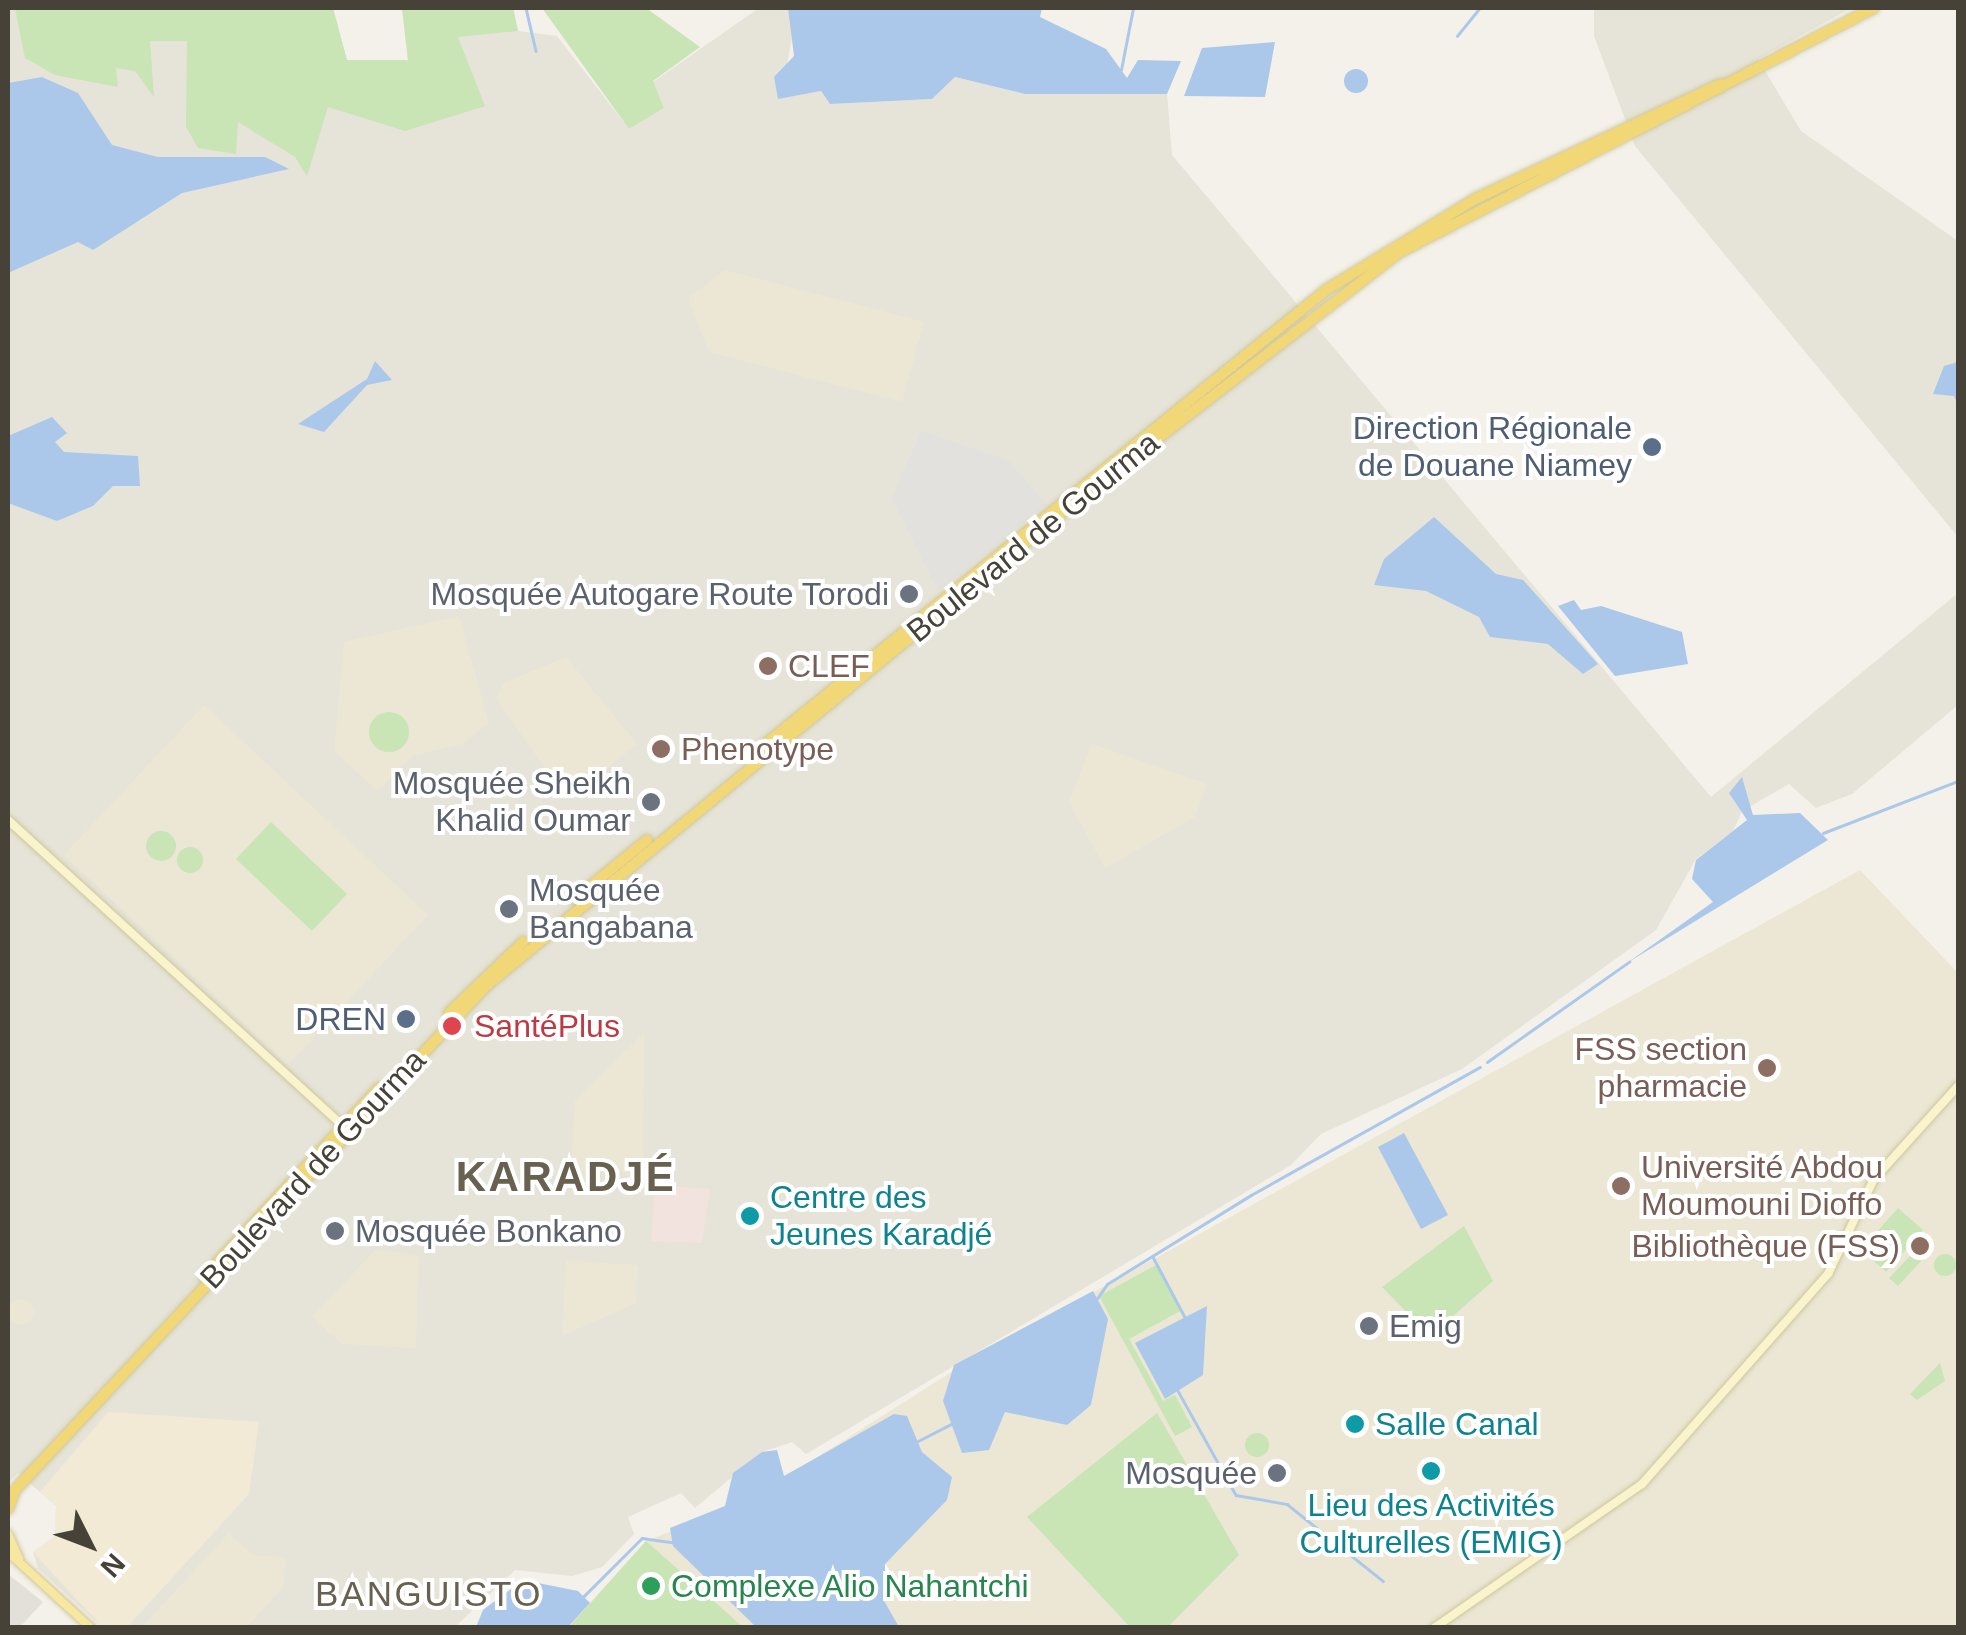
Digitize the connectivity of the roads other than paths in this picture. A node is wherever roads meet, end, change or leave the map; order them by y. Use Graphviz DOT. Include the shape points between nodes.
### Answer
graph roads {
  1 [pos="1862,8"];
  2 [pos="1874,8"];
  3 [pos="1638,126"];
  4 [pos="8,820"];
  5 [pos="1958,1086"];
  6 [pos="346,1129"];
  7 [pos="8,1489"];
  8 [pos="8,1510"];
  9 [pos="8,1534"];
  10 [pos="8,1552"];
  11 [pos="19,1558"];
  12 [pos="91,1628"];
  13 [pos="1434,1628"];
  1 -- 3 [label="highway, Boulevard de Gourma"];
  2 -- 3 [label="highway, Boulevard de Gourma"];
  3 -- 6 [label="highway, Boulevard de Gourma" via="1477,203 1328,294 619,867 475,997"];
  4 -- 6 [label="street"];
  5 -- 13 [label="street" via="1874,1179 1825,1278 1642,1484"];
  6 -- 7 [label="highway, Boulevard de Gourma"];
  6 -- 8 [label="highway, Boulevard de Gourma" via="15,1490"];
  9 -- 11 [label="main road"];
  10 -- 11 [label="main road"];
  11 -- 12 [label="main road"];
}
